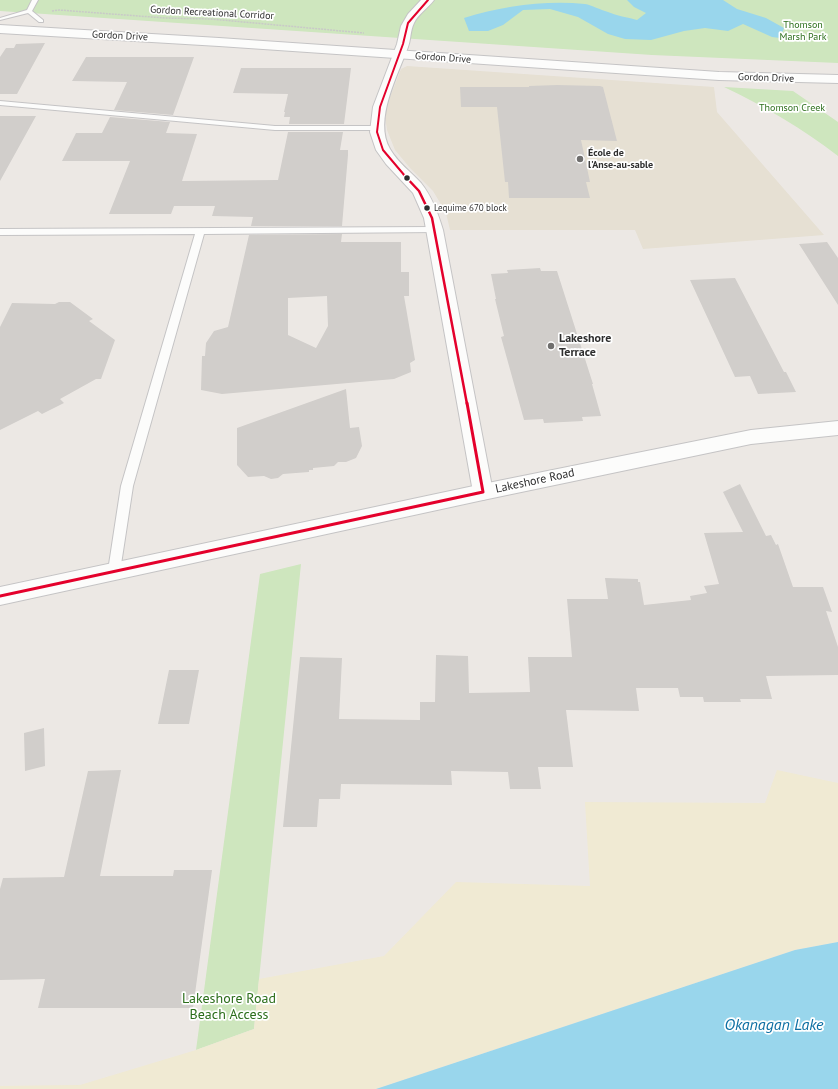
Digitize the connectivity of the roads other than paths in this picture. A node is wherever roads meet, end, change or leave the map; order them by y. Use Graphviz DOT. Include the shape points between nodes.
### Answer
graph roads {
  1 [pos="35,0"];
  2 [pos="428,0"];
  3 [pos="29,11"];
  4 [pos="41,21"];
  5 [pos="1,22"];
  6 [pos="402,45"];
  7 [pos="838,70"];
  8 [pos="838,79"];
  9 [pos="0,103"];
  10 [pos="378,128"];
  11 [pos="435,230"];
  12 [pos="0,232"];
  13 [pos="200,232"];
  14 [pos="838,428"];
  15 [pos="483,492"];
  16 [pos="114,570"];
  17 [pos="0,596"];
  1 -- 3 [label="lane"];
  2 -- 6 [label="main road" via="408,23"];
  3 -- 4 [label="lane"];
  3 -- 5 [label="lane"];
  4 -- 5 [label="main road, Gordon Drive"];
  4 -- 6 [label="main road, Gordon Drive"];
  5 -- 6 [label="main road, Gordon Drive" via="219,42"];
  6 -- 7 [label="main road, Gordon Drive"];
  6 -- 8 [label="main road, Gordon Drive" via="719,76"];
  6 -- 10 [label="main road" via="380,109"];
  9 -- 10 [label="lane" via="275,128"];
  10 -- 11 [label="main road" via="380,143 389,159 416,187 428,206"];
  11 -- 13 [label="lane"];
  11 -- 15 [label="main road"];
  12 -- 13 [label="lane"];
  13 -- 16 [label="lane" via="127,486"];
  14 -- 15 [label="main road, Lakeshore Road" via="751,437"];
  15 -- 16 [label="main road, Lakeshore Road"];
  16 -- 17 [label="main road, Lakeshore Road"];
}
